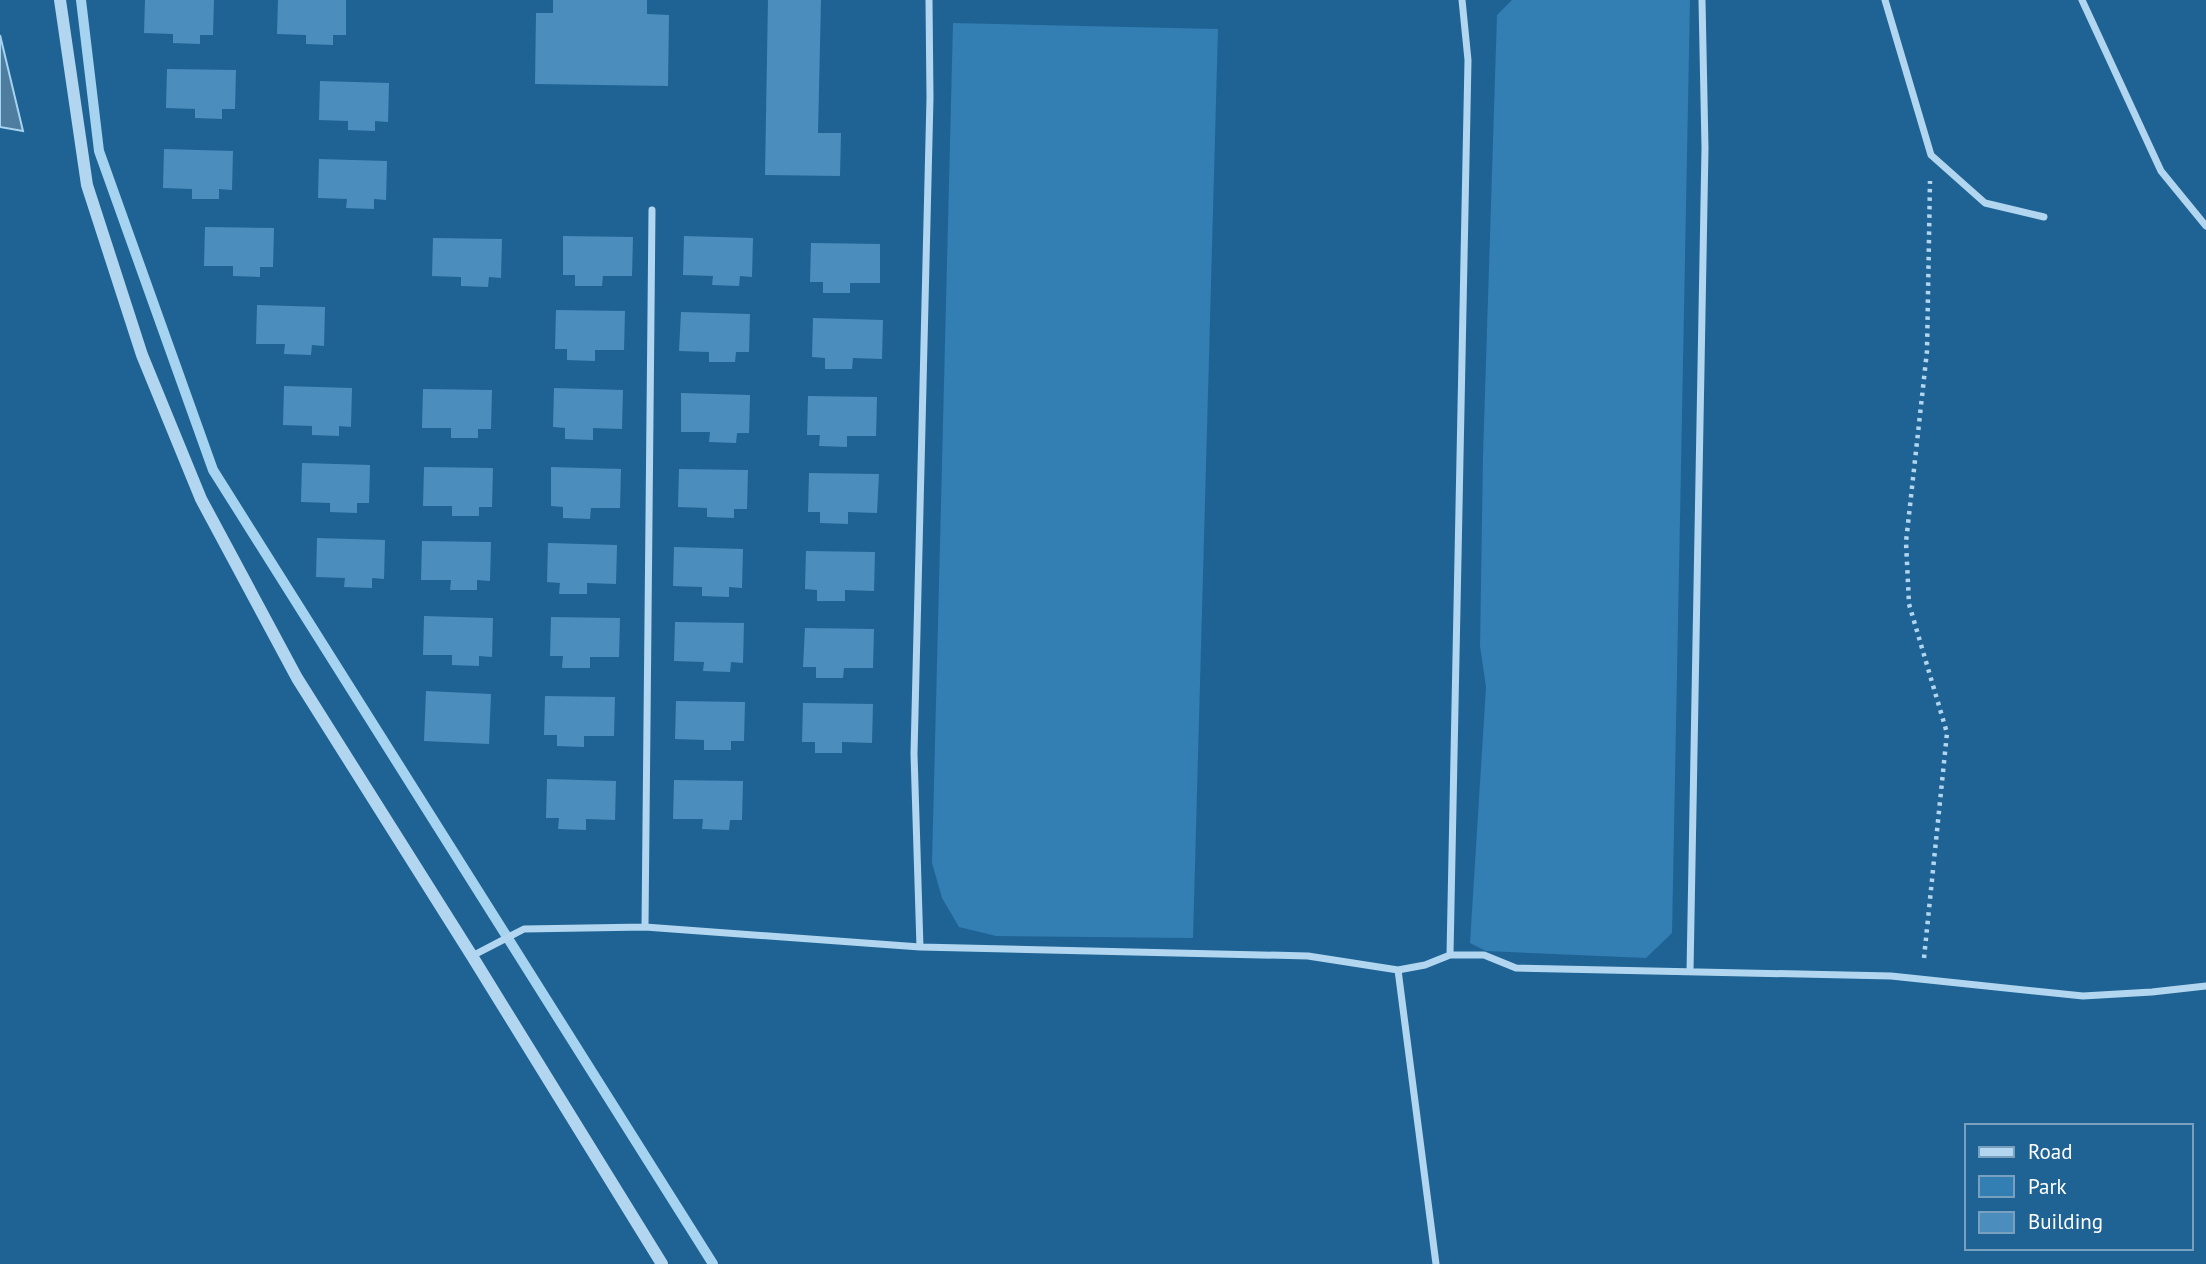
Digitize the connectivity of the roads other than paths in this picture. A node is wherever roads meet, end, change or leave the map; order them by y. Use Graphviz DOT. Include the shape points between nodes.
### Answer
graph roads {
  1 [pos="60,0"];
  2 [pos="929,0"];
  3 [pos="1462,0"];
  4 [pos="1702,0"];
  5 [pos="1885,0"];
  6 [pos="2082,0"];
  7 [pos="652,210"];
  8 [pos="2044,218"];
  9 [pos="2206,226"];
  10 [pos="645,927"];
  11 [pos="920,947"];
  12 [pos="1450,955"];
  13 [pos="472,956"];
  14 [pos="1398,970"];
  15 [pos="1690,972"];
  16 [pos="2206,986"];
  17 [pos="662,1264"];
  18 [pos="1436,1264"];
  1 -- 13 [label="street" via="87,185 142,355 201,499 297,678"];
  2 -- 11 [label="street" via="914,754"];
  3 -- 12 [label="street" via="1468,60"];
  4 -- 15 [label="street" via="1705,148"];
  5 -- 8 [label="street" via="1931,155 1985,203"];
  6 -- 9 [label="street" via="2161,171"];
  7 -- 10 [label="street"];
  10 -- 11 [label="street"];
  10 -- 13 [label="street" via="524,929"];
  11 -- 14 [label="street" via="1308,956"];
  12 -- 14 [label="street"];
  12 -- 15 [label="street" via="1484,955 1516,968"];
  13 -- 17 [label="street"];
  14 -- 18 [label="street"];
  15 -- 16 [label="street" via="1891,976 2083,996"];
}
